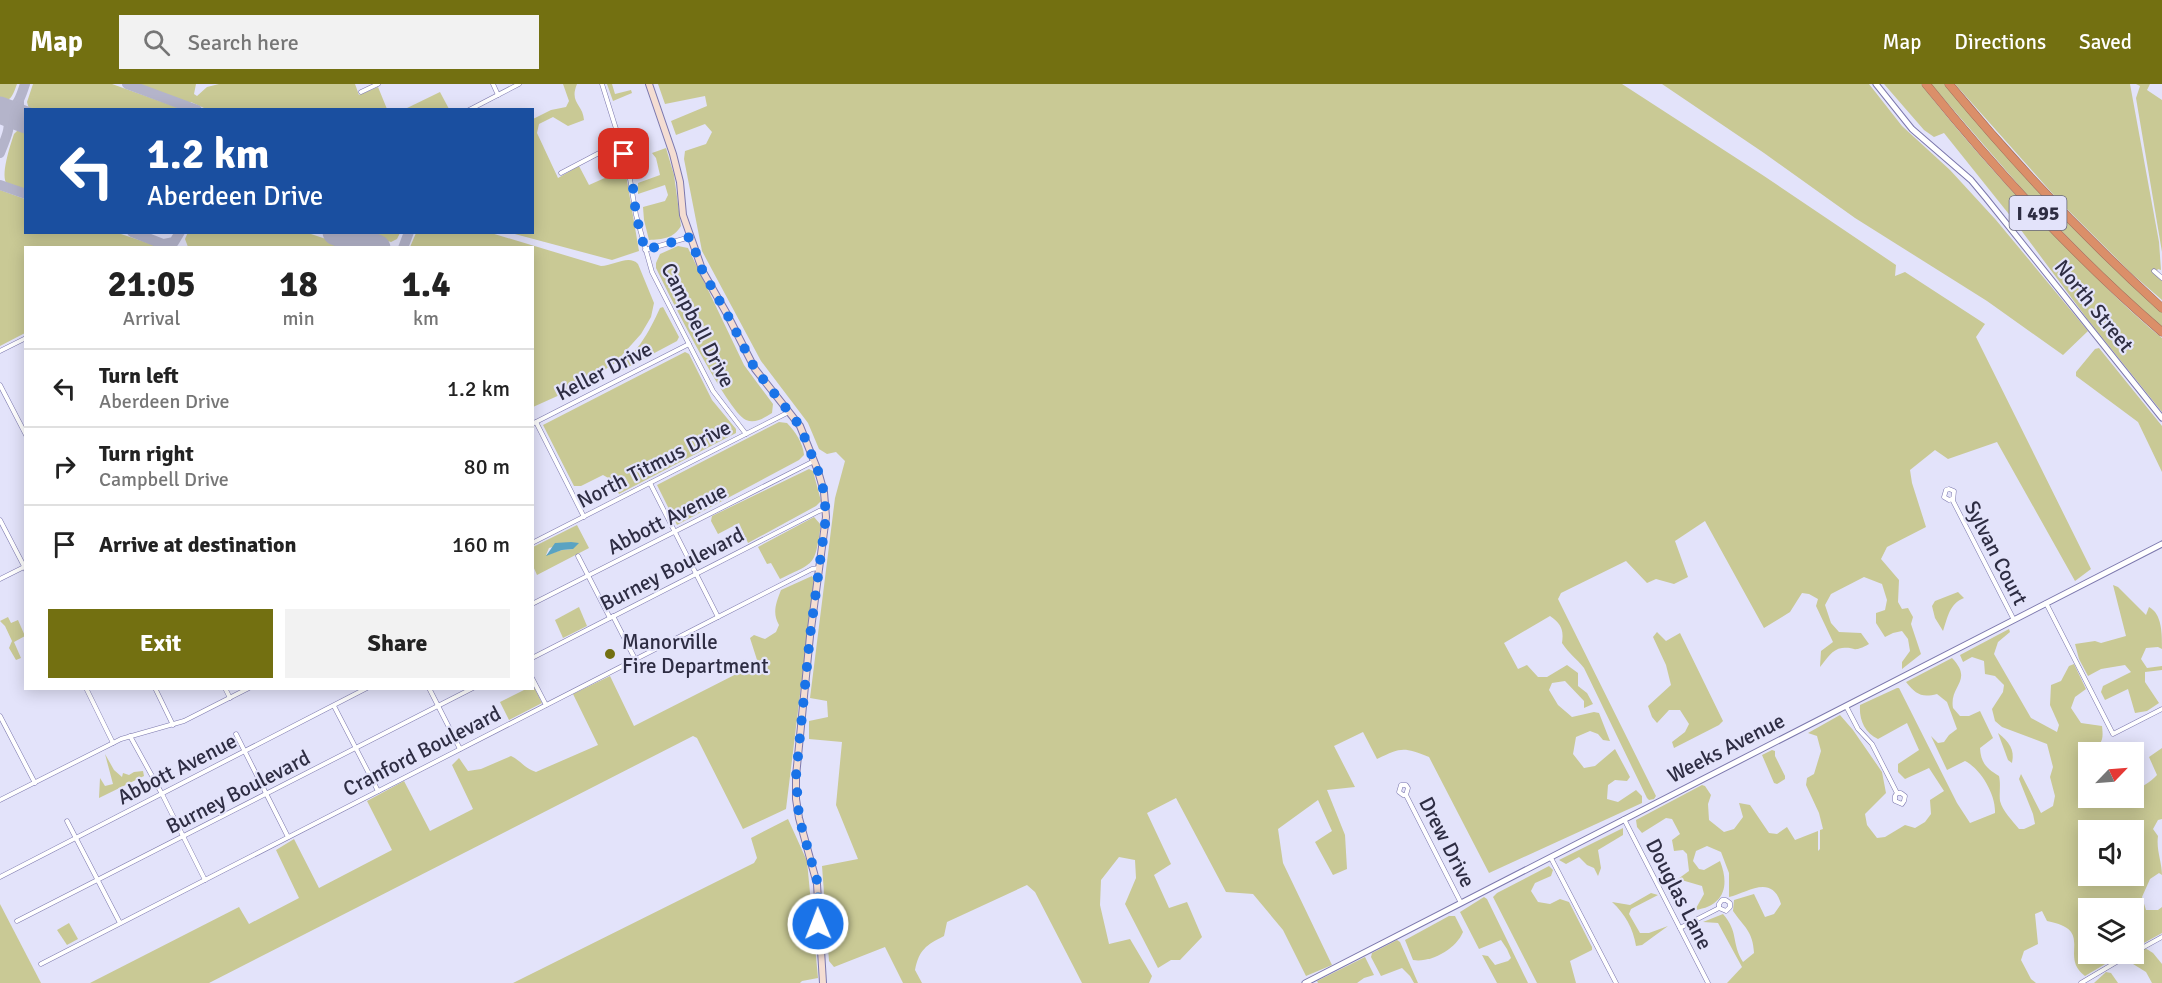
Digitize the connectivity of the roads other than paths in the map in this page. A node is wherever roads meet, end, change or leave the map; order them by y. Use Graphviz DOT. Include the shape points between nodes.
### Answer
graph roads {
  1 [pos="378,84"];
  2 [pos="493,84"];
  3 [pos="519,84"];
  4 [pos="602,84"];
  5 [pos="649,84"];
  6 [pos="1876,84"];
  7 [pos="1926,84"];
  8 [pos="1949,84"];
  9 [pos="361,92"];
  10 [pos="498,94"];
  11 [pos="474,108"];
  12 [pos="620,142"];
  13 [pos="561,172"];
  14 [pos="690,237"];
  15 [pos="645,250"];
  16 [pos="2154,271"];
  17 [pos="2162,278"];
  18 [pos="2162,308"];
  19 [pos="2162,332"];
  20 [pos="24,339"];
  21 [pos="689,344"];
  22 [pos="0,351"];
  23 [pos="0,385"];
  24 [pos="789,412"];
  25 [pos="2162,418"];
  26 [pos="534,423"];
  27 [pos="24,431"];
  28 [pos="746,434"];
  29 [pos="814,460"];
  30 [pos="650,483"];
  31 [pos="1952,499"];
  32 [pos="826,509"];
  33 [pos="584,517"];
  34 [pos="0,520"];
  35 [pos="674,532"];
  36 [pos="534,542"];
  37 [pos="2162,543"];
  38 [pos="578,556"];
  39 [pos="24,566"];
  40 [pos="24,568"];
  41 [pos="819,568"];
  42 [pos="695,575"];
  43 [pos="589,576"];
  44 [pos="0,579"];
  45 [pos="534,603"];
  46 [pos="2046,603"];
  47 [pos="612,617"];
  48 [pos="718,617"];
  49 [pos="2014,620"];
  50 [pos="534,656"];
  51 [pos="635,659"];
  52 [pos="534,682"];
  53 [pos="87,690"];
  54 [pos="156,690"];
  55 [pos="226,690"];
  56 [pos="245,690"];
  57 [pos="363,690"];
  58 [pos="430,690"];
  59 [pos="469,690"];
  60 [pos="230,698"];
  61 [pos="546,705"];
  62 [pos="1845,705"];
  63 [pos="334,706"];
  64 [pos="438,706"];
  65 [pos="2162,709"];
  66 [pos="0,716"];
  67 [pos="173,725"];
  68 [pos="236,734"];
  69 [pos="130,736"];
  70 [pos="113,743"];
  71 [pos="355,748"];
  72 [pos="460,749"];
  73 [pos="244,752"];
  74 [pos="35,783"];
  75 [pos="378,791"];
  76 [pos="1897,793"];
  77 [pos="162,794"];
  78 [pos="267,794"];
  79 [pos="1406,795"];
  80 [pos="0,800"];
  81 [pos="1624,819"];
  82 [pos="67,821"];
  83 [pos="182,837"];
  84 [pos="288,837"];
  85 [pos="76,838"];
  86 [pos="1551,858"];
  87 [pos="0,877"];
  88 [pos="205,880"];
  89 [pos="97,881"];
  90 [pos="1461,903"];
  91 [pos="1719,908"];
  92 [pos="17,921"];
  93 [pos="120,923"];
  94 [pos="1680,928"];
  95 [pos="2162,937"];
  96 [pos="2144,947"];
  97 [pos="41,964"];
  98 [pos="2113,964"];
  99 [pos="823,983"];
  100 [pos="1305,983"];
  101 [pos="1616,983"];
  102 [pos="1708,983"];
  103 [pos="2081,983"];
  1 -- 9 [label="street"];
  2 -- 10 [label="street"];
  3 -- 10 [label="street"];
  4 -- 12 [label="street, Campbell Drive"];
  5 -- 14 [label="main road" via="673,154"];
  6 -- 25 [label="street, North Street" via="1912,129 1971,180"];
  7 -- 19 [label="highway, I 495" via="2036,211"];
  8 -- 18 [label="highway, I 495" via="2041,191"];
  10 -- 11 [label="street"];
  12 -- 13 [label="street"];
  12 -- 15 [label="street, Campbell Drive" via="632,179"];
  14 -- 15 [label="street"];
  14 -- 24 [label="main road" via="703,272 746,353"];
  15 -- 21 [label="street, Campbell Drive"];
  16 -- 17 [label="street"];
  20 -- 22 [label="street"];
  21 -- 26 [label="street, Keller Drive"];
  21 -- 28 [label="street, Campbell Drive" via="717,398"];
  23 -- 27 [label="street"];
  24 -- 28 [label="street, North Titmus Drive"];
  24 -- 29 [label="main road" via="800,426"];
  26 -- 33 [label="street"];
  28 -- 30 [label="street, North Titmus Drive"];
  29 -- 32 [label="main road"];
  29 -- 35 [label="street, Abbott Avenue"];
  30 -- 33 [label="street, North Titmus Drive"];
  30 -- 35 [label="street"];
  31 -- 49 [label="street, Sylvan Court"];
  32 -- 41 [label="main road"];
  32 -- 42 [label="street, Burney Boulevard"];
  33 -- 36 [label="street, North Titmus Drive"];
  34 -- 39 [label="street"];
  35 -- 42 [label="street"];
  35 -- 43 [label="street, Abbott Avenue"];
  37 -- 46 [label="street, Weeks Avenue"];
  38 -- 43 [label="street"];
  40 -- 44 [label="street"];
  41 -- 48 [label="street, Cranford Boulevard"];
  41 -- 99 [label="main road" via="796,782 799,818 818,884"];
  42 -- 47 [label="street, Burney Boulevard"];
  42 -- 48 [label="street"];
  43 -- 45 [label="street, Abbott Avenue"];
  43 -- 47 [label="street"];
  46 -- 49 [label="street, Weeks Avenue"];
  46 -- 65 [label="street" via="2113,734"];
  47 -- 50 [label="street, Burney Boulevard"];
  47 -- 51 [label="street"];
  48 -- 51 [label="street, Cranford Boulevard"];
  49 -- 62 [label="street, Weeks Avenue"];
  51 -- 61 [label="street, Cranford Boulevard"];
  52 -- 61 [label="street"];
  53 -- 70 [label="street"];
  54 -- 67 [label="street"];
  55 -- 60 [label="street"];
  56 -- 60 [label="street"];
  57 -- 63 [label="street, Abbott Avenue"];
  58 -- 64 [label="street"];
  59 -- 64 [label="street, Burney Boulevard"];
  60 -- 67 [label="street"];
  61 -- 72 [label="street, Cranford Boulevard"];
  62 -- 76 [label="street" via="1872,744"];
  62 -- 81 [label="street, Weeks Avenue"];
  63 -- 71 [label="street"];
  63 -- 73 [label="street, Abbott Avenue"];
  64 -- 71 [label="street, Burney Boulevard"];
  64 -- 72 [label="street"];
  66 -- 74 [label="street"];
  67 -- 69 [label="street"];
  68 -- 73 [label="street"];
  69 -- 70 [label="street"];
  69 -- 77 [label="street"];
  70 -- 74 [label="street"];
  71 -- 75 [label="street"];
  71 -- 78 [label="street, Burney Boulevard"];
  72 -- 75 [label="street, Cranford Boulevard"];
  73 -- 77 [label="street, Abbott Avenue"];
  73 -- 78 [label="street"];
  74 -- 80 [label="street"];
  75 -- 84 [label="street, Cranford Boulevard"];
  77 -- 83 [label="street"];
  77 -- 85 [label="street, Abbott Avenue"];
  78 -- 83 [label="street, Burney Boulevard"];
  78 -- 84 [label="street"];
  79 -- 90 [label="street, Drew Drive"];
  81 -- 86 [label="street, Weeks Avenue"];
  81 -- 94 [label="street, Douglas Lane"];
  82 -- 85 [label="street"];
  83 -- 88 [label="street"];
  83 -- 89 [label="street, Burney Boulevard"];
  84 -- 88 [label="street, Cranford Boulevard"];
  85 -- 87 [label="street, Abbott Avenue"];
  85 -- 89 [label="street"];
  86 -- 90 [label="street, Weeks Avenue"];
  86 -- 101 [label="street"];
  88 -- 93 [label="street, Cranford Boulevard"];
  89 -- 92 [label="street, Burney Boulevard"];
  89 -- 93 [label="street"];
  90 -- 100 [label="street, Weeks Avenue"];
  91 -- 94 [label="street"];
  93 -- 97 [label="street, Cranford Boulevard"];
  94 -- 102 [label="street, Douglas Lane"];
  95 -- 96 [label="street"];
  98 -- 103 [label="street"];
}
